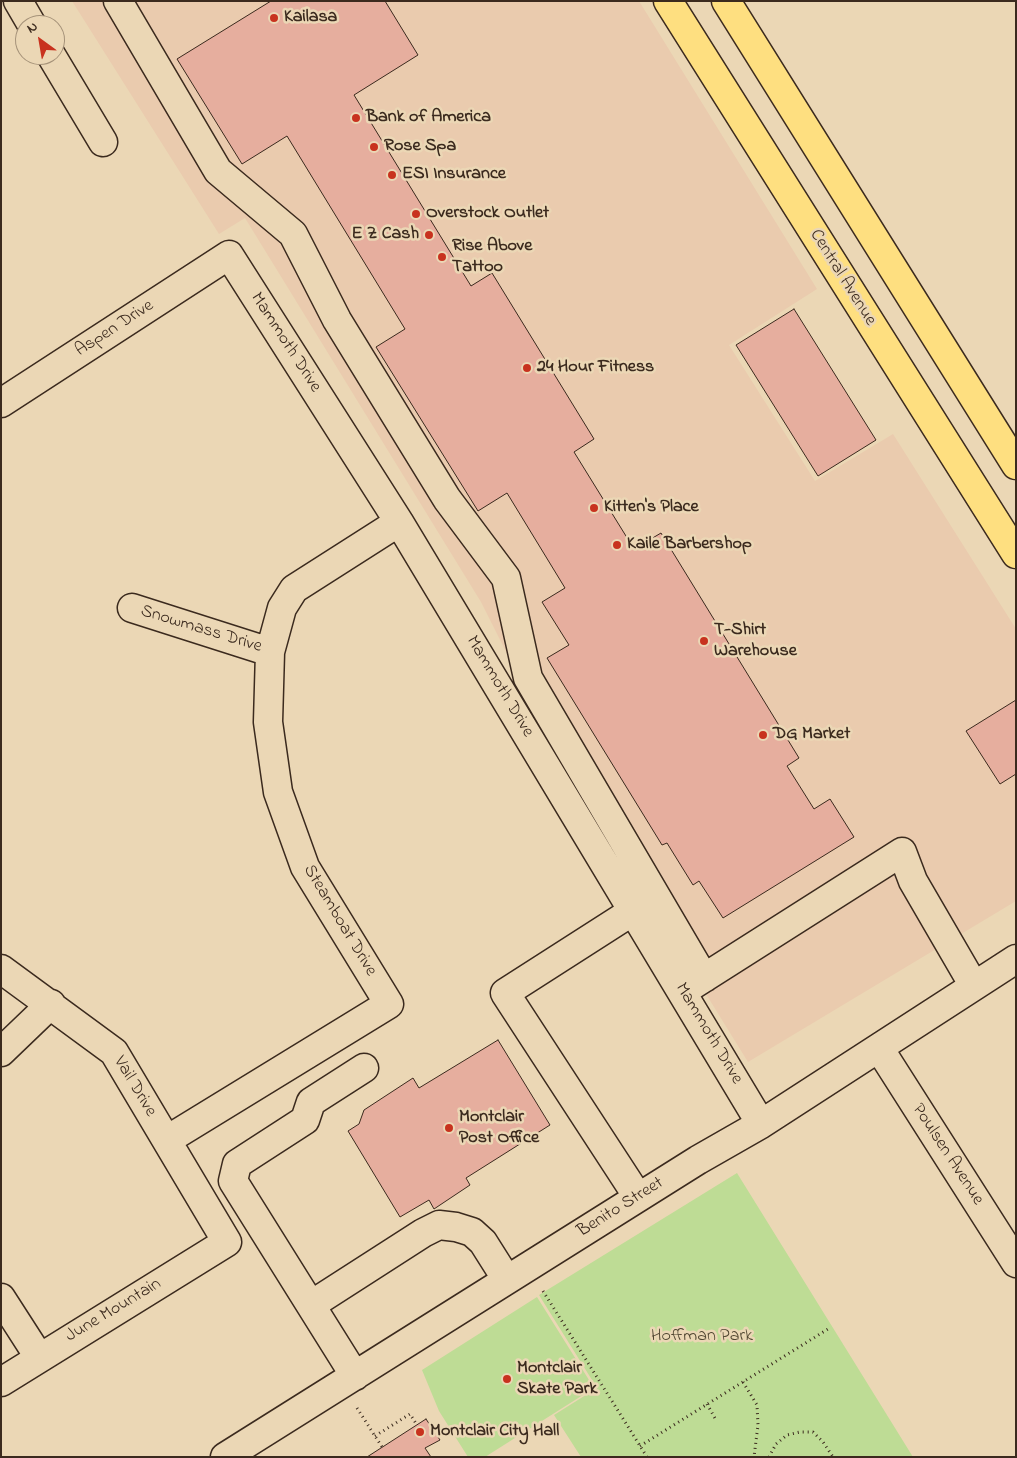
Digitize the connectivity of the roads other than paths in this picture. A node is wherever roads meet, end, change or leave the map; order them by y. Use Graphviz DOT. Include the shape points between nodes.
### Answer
graph roads {
  1 [pos="18,1"];
  2 [pos="118,1"];
  3 [pos="668,1"];
  4 [pos="726,1"];
  5 [pos="26,15"];
  6 [pos="57,65"];
  7 [pos="103,142"];
  8 [pos="229,255"];
  9 [pos="1,403"];
  10 [pos="1016,465"];
  11 [pos="400,522"];
  12 [pos="1016,554"];
  13 [pos="132,608"];
  14 [pos="270,652"];
  15 [pos="633,911"];
  16 [pos="1016,959"];
  17 [pos="1,969"];
  18 [pos="693,985"];
  19 [pos="974,986"];
  20 [pos="51,1004"];
  21 [pos="878,1048"];
  22 [pos="1,1052"];
  23 [pos="364,1068"];
  24 [pos="761,1124"];
  25 [pos="166,1140"];
  26 [pos="638,1197"];
  27 [pos="227,1242"];
  28 [pos="1016,1263"];
  29 [pos="507,1280"];
  30 [pos="1,1298"];
  31 [pos="311,1305"];
  32 [pos="39,1357"];
  33 [pos="355,1376"];
  34 [pos="1,1382"];
  35 [pos="225,1457"];
  1 -- 5 [label="street"];
  2 -- 18 [label="street" via="218,171 294,234 336,320 447,499 506,578 528,678"];
  3 -- 12 [label="main road, Central Avenue"];
  4 -- 10 [label="main road"];
  6 -- 7 [label="street"];
  8 -- 9 [label="street, Aspen Drive"];
  8 -- 11 [label="street, Mammoth Drive"];
  11 -- 14 [label="street, Steamboat Drive" via="294,589 282,608"];
  11 -- 15 [label="street, Mammoth Drive"];
  13 -- 14 [label="street, Snowmass Drive"];
  14 -- 25 [label="street, Steamboat Drive" via="268,722 278,792 305,867 389,1004"];
  15 -- 18 [label="street, Mammoth Drive"];
  15 -- 26 [label="street" via="505,993"];
  16 -- 19 [label="street, Benito Street"];
  17 -- 20 [label="street, Vail Drive"];
  18 -- 19 [label="street" via="902,852 913,881"];
  18 -- 24 [label="street, Mammoth Drive"];
  19 -- 21 [label="street, Benito Street"];
  20 -- 22 [label="street"];
  20 -- 25 [label="street, Vail Drive" via="114,1052"];
  21 -- 24 [label="street, Benito Street"];
  21 -- 28 [label="street, Poulsen Avenue"];
  23 -- 31 [label="street" via="311,1102 306,1120 237,1164 233,1181"];
  24 -- 26 [label="street, Benito Street"];
  25 -- 27 [label="street, Vail Drive"];
  26 -- 29 [label="street, Benito Street"];
  27 -- 32 [label="street, June Mountain"];
  29 -- 31 [label="street" via="483,1242 472,1232 439,1225"];
  29 -- 33 [label="street, Benito Street"];
  30 -- 32 [label="street"];
  31 -- 33 [label="street"];
  32 -- 34 [label="street, June Mountain"];
  33 -- 35 [label="street, Benito Street"];
}
